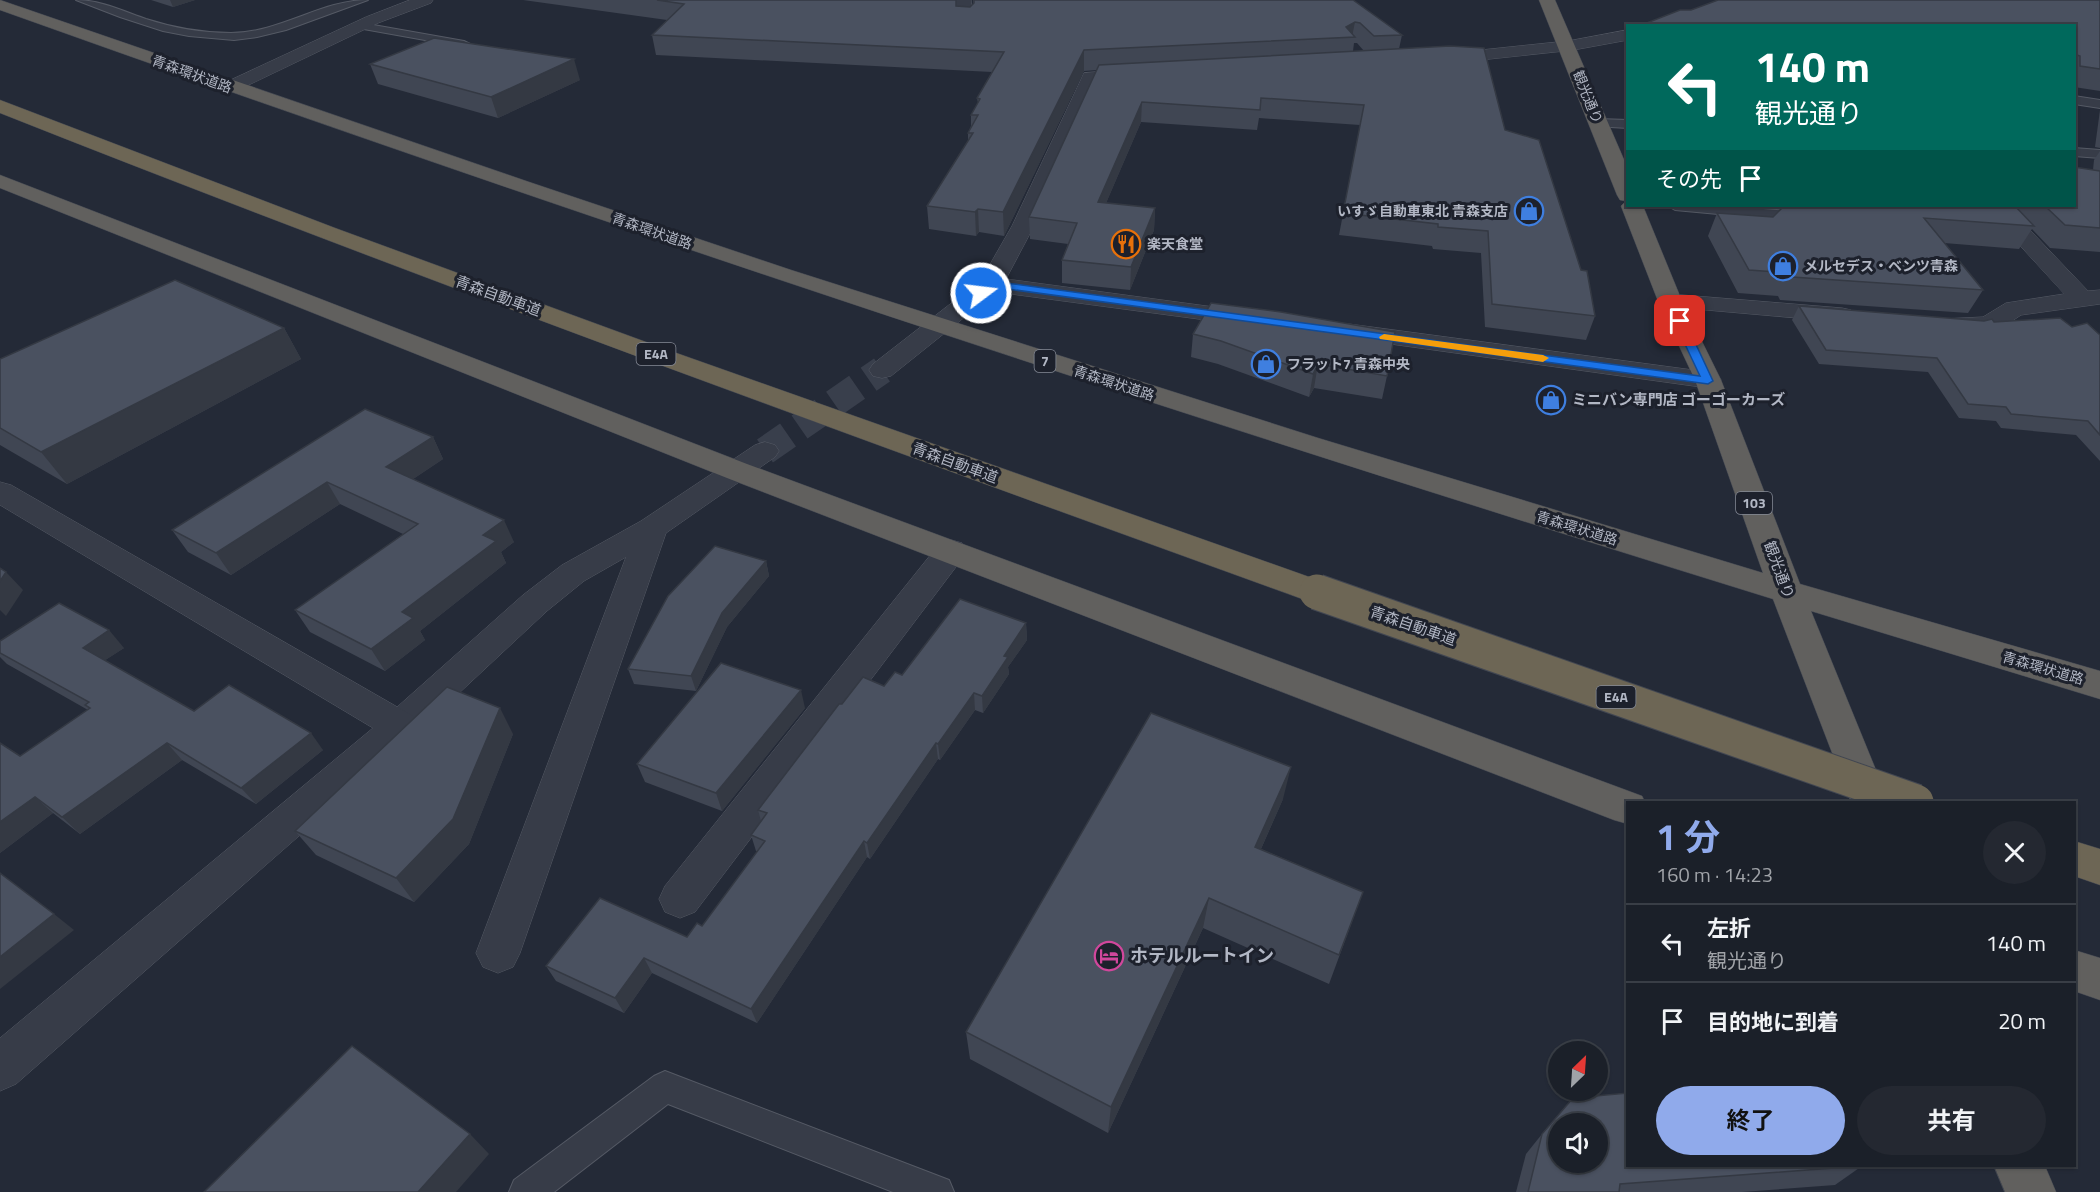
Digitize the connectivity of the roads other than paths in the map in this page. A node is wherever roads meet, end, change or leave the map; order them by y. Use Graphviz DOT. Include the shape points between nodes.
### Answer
graph roads {
  1 [pos="81,0"];
  2 [pos="363,0"];
  3 [pos="425,0"];
  4 [pos="963,0"];
  5 [pos="1547,0"];
  6 [pos="0,5"];
  7 [pos="965,21"];
  8 [pos="362,26"];
  9 [pos="1626,35"];
  10 [pos="476,46"];
  11 [pos="1568,46"];
  12 [pos="1422,60"];
  13 [pos="1153,74"];
  14 [pos="230,87"];
  15 [pos="2076,100"];
  16 [pos="2100,104"];
  17 [pos="0,106"];
  18 [pos="1598,123"];
  19 [pos="1626,124"];
  20 [pos="2076,152"];
  21 [pos="2100,154"];
  22 [pos="0,181"];
  23 [pos="1626,190"];
  24 [pos="1632,207"];
  25 [pos="1687,207"];
  26 [pos="1996,207"];
  27 [pos="1825,219"];
  28 [pos="991,284"];
  29 [pos="2092,298"];
  30 [pos="1670,300"];
  31 [pos="2058,303"];
  32 [pos="1864,317"];
  33 [pos="1274,322"];
  34 [pos="1923,322"];
  35 [pos="939,326"];
  36 [pos="2083,327"];
  37 [pos="1322,328"];
  38 [pos="882,370"];
  39 [pos="1708,381"];
  40 [pos="765,451"];
  41 [pos="737,471"];
  42 [pos="0,492"];
  43 [pos="652,528"];
  44 [pos="951,551"];
  45 [pos="1787,593"];
  46 [pos="2100,685"];
  47 [pos="400,726"];
  48 [pos="1870,801"];
  49 [pos="1913,801"];
  50 [pos="1626,807"];
  51 [pos="2076,859"];
  52 [pos="2100,867"];
  53 [pos="680,899"];
  54 [pos="498,953"];
  55 [pos="2076,971"];
  56 [pos="2100,980"];
  57 [pos="0,1068"];
  58 [pos="2019,1167"];
  59 [pos="526,1192"];
  60 [pos="937,1192"];
  61 [pos="2031,1192"];
  1 -- 2 [label="lane" via="151,25 230,37 259,34"];
  3 -- 8 [label="street"];
  4 -- 7 [label="street"];
  5 -- 11 [label="highway, 観光通り"];
  6 -- 14 [label="highway, 青森環状道路 / 7"];
  8 -- 10 [label="lane"];
  8 -- 14 [label="street"];
  9 -- 11 [label="street"];
  11 -- 12 [label="street"];
  11 -- 18 [label="highway, 観光通り"];
  13 -- 28 [label="street" via="1090,77 1023,226"];
  14 -- 35 [label="highway, 青森環状道路 / 7"];
  15 -- 16 [label="lane"];
  17 -- 49 [label="highway, 青森自動車道 / E4A, bridge" via="779,400"];
  18 -- 19 [label="lane"];
  18 -- 23 [label="highway, 観光通り"];
  20 -- 21 [label="lane"];
  22 -- 41 [label="highway"];
  24 -- 30 [label="highway, 観光通り / 103"];
  25 -- 27 [label="lane"];
  26 -- 29 [label="street"];
  28 -- 33 [label="street"];
  28 -- 35 [label="street"];
  29 -- 31 [label="street"];
  30 -- 32 [label="street"];
  30 -- 39 [label="highway, 観光通り / 103"];
  31 -- 34 [label="street" via="2015,308 1995,321 1975,324"];
  31 -- 36 [label="street"];
  35 -- 38 [label="street"];
  35 -- 45 [label="highway, 青森環状道路 / 7"];
  37 -- 39 [label="street"];
  39 -- 45 [label="highway, 観光通り / 103"];
  40 -- 41 [label="street"];
  41 -- 43 [label="street"];
  41 -- 44 [label="highway"];
  42 -- 47 [label="street"];
  43 -- 47 [label="street" via="573,573"];
  43 -- 54 [label="street"];
  44 -- 50 [label="highway"];
  44 -- 53 [label="street"];
  45 -- 46 [label="highway, 青森環状道路 / 7"];
  45 -- 48 [label="highway, 観光通り / 103"];
  47 -- 57 [label="street"];
  51 -- 52 [label="highway"];
  55 -- 56 [label="highway"];
  58 -- 61 [label="highway"];
  59 -- 60 [label="lane" via="665,1087"];
}
